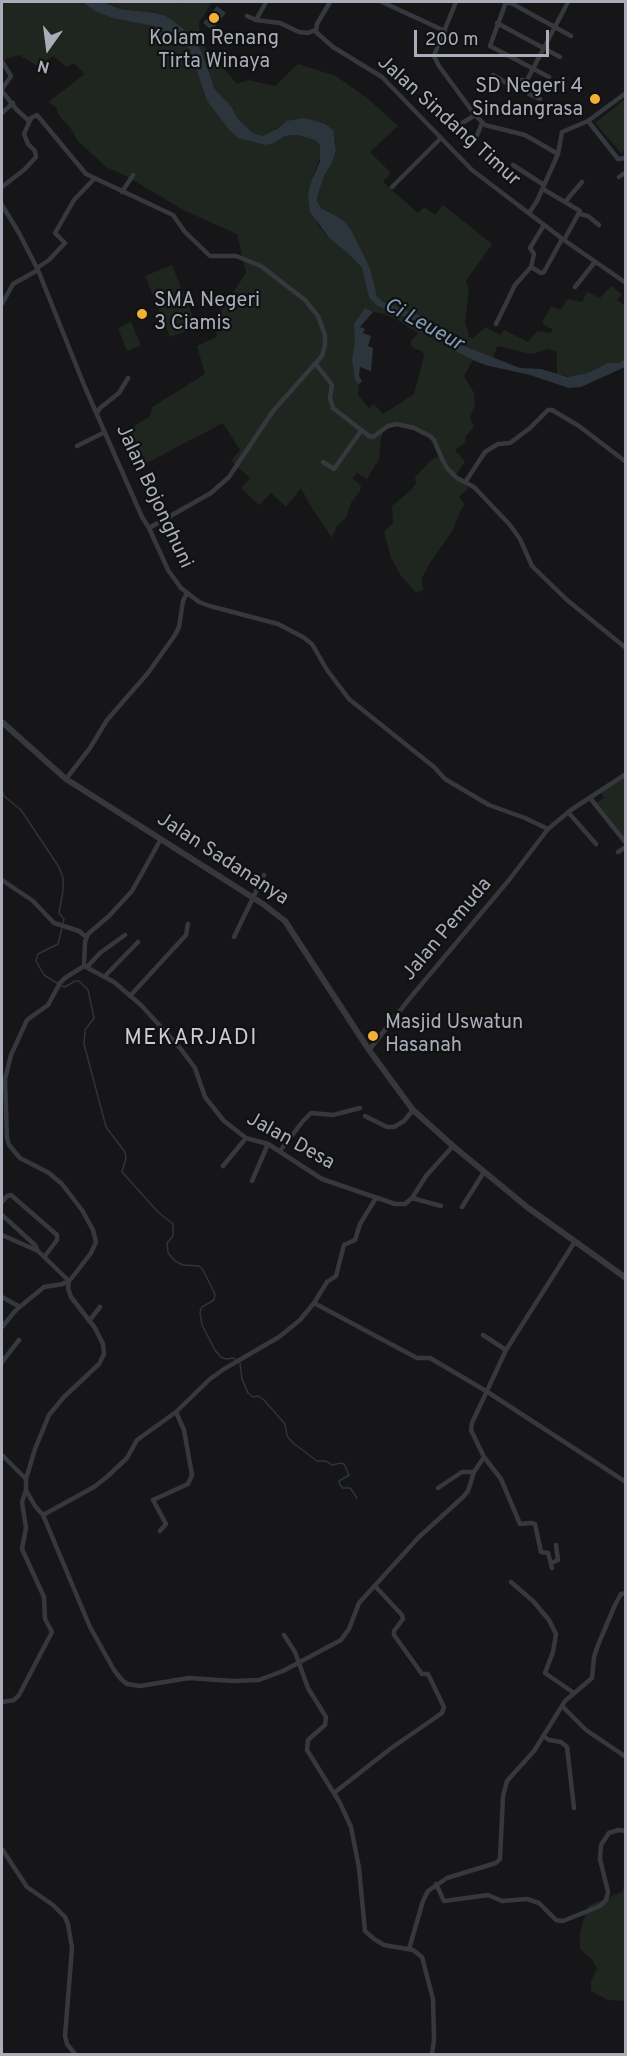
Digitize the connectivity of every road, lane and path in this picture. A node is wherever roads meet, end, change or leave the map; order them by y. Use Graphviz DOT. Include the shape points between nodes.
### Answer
graph roads {
  1 [pos="266,2"];
  2 [pos="330,2"];
  3 [pos="382,2"];
  4 [pos="456,2"];
  5 [pos="524,2"];
  6 [pos="568,2"];
  7 [pos="517,7"];
  8 [pos="248,16"];
  9 [pos="256,20"];
  10 [pos="497,23"];
  11 [pos="555,27"];
  12 [pos="315,30"];
  13 [pos="445,31"];
  14 [pos="571,36"];
  15 [pos="543,49"];
  16 [pos="560,57"];
  17 [pos="3,63"];
  18 [pos="533,69"];
  19 [pos="493,75"];
  20 [pos="549,77"];
  21 [pos="526,82"];
  22 [pos="2,90"];
  23 [pos="626,93"];
  24 [pos="540,99"];
  25 [pos="13,103"];
  26 [pos="2,113"];
  27 [pos="474,115"];
  28 [pos="29,121"];
  29 [pos="588,121"];
  30 [pos="482,123"];
  31 [pos="456,126"];
  32 [pos="476,138"];
  33 [pos="440,139"];
  34 [pos="558,154"];
  35 [pos="626,158"];
  36 [pos="513,165"];
  37 [pos="626,172"];
  38 [pos="133,175"];
  39 [pos="619,177"];
  40 [pos="94,178"];
  41 [pos="582,182"];
  42 [pos="2,187"];
  43 [pos="392,187"];
  44 [pos="543,187"];
  45 [pos="122,192"];
  46 [pos="565,202"];
  47 [pos="2,205"];
  48 [pos="529,213"];
  49 [pos="580,214"];
  50 [pos="544,225"];
  51 [pos="599,225"];
  52 [pos="563,240"];
  53 [pos="595,262"];
  54 [pos="531,267"];
  55 [pos="37,269"];
  56 [pos="626,283"];
  57 [pos="575,287"];
  58 [pos="2,304"];
  59 [pos="496,324"];
  60 [pos="316,364"];
  61 [pos="128,378"];
  62 [pos="97,413"];
  63 [pos="362,431"];
  64 [pos="105,432"];
  65 [pos="77,446"];
  66 [pos="323,462"];
  67 [pos="626,462"];
  68 [pos="465,481"];
  69 [pos="149,528"];
  70 [pos="187,593"];
  71 [pos="626,648"];
  72 [pos="2,722"];
  73 [pos="626,774"];
  74 [pos="66,779"];
  75 [pos="590,798"];
  76 [pos="568,812"];
  77 [pos="548,829"];
  78 [pos="161,839"];
  79 [pos="596,844"];
  80 [pos="626,845"];
  81 [pos="618,852"];
  82 [pos="264,875"];
  83 [pos="2,880"];
  84 [pos="253,898"];
  85 [pos="188,924"];
  86 [pos="125,935"];
  87 [pos="86,937"];
  88 [pos="234,937"];
  89 [pos="138,942"];
  90 [pos="86,966"];
  91 [pos="105,976"];
  92 [pos="130,996"];
  93 [pos="369,1050"];
  94 [pos="360,1108"];
  95 [pos="413,1110"];
  96 [pos="365,1116"];
  97 [pos="246,1138"];
  98 [pos="268,1144"];
  99 [pos="453,1146"];
  100 [pos="279,1151"];
  101 [pos="223,1167"];
  102 [pos="484,1172"];
  103 [pos="252,1181"];
  104 [pos="376,1198"];
  105 [pos="412,1198"];
  106 [pos="2,1202"];
  107 [pos="441,1206"];
  108 [pos="462,1207"];
  109 [pos="2,1215"];
  110 [pos="9,1223"];
  111 [pos="2,1234"];
  112 [pos="574,1243"];
  113 [pos="38,1251"];
  114 [pos="45,1256"];
  115 [pos="626,1278"];
  116 [pos="69,1281"];
  117 [pos="2,1297"];
  118 [pos="314,1303"];
  119 [pos="20,1306"];
  120 [pos="100,1307"];
  121 [pos="89,1321"];
  122 [pos="2,1326"];
  123 [pos="483,1335"];
  124 [pos="19,1340"];
  125 [pos="506,1350"];
  126 [pos="2,1359"];
  127 [pos="486,1391"];
  128 [pos="176,1412"];
  129 [pos="2,1455"];
  130 [pos="484,1457"];
  131 [pos="474,1472"];
  132 [pos="26,1479"];
  133 [pos="626,1482"];
  134 [pos="438,1488"];
  135 [pos="26,1490"];
  136 [pos="43,1515"];
  137 [pos="160,1531"];
  138 [pos="556,1545"];
  139 [pos="511,1582"];
  140 [pos="375,1586"];
  141 [pos="626,1593"];
  142 [pos="284,1635"];
  143 [pos="299,1663"];
  144 [pos="574,1693"];
  145 [pos="2,1702"];
  146 [pos="562,1706"];
  147 [pos="543,1736"];
  148 [pos="626,1757"];
  149 [pos="334,1793"];
  150 [pos="574,1808"];
  151 [pos="626,1831"];
  152 [pos="2,1849"];
  153 [pos="436,1884"];
  154 [pos="409,1949"];
  155 [pos="75,2055"];
  156 [pos="432,2055"];
  1 -- 9 [label="street"];
  2 -- 12 [label="street"];
  3 -- 13 [label="street"];
  4 -- 13 [label="street"];
  5 -- 7 [label="street"];
  6 -- 11 [label="street"];
  7 -- 10 [label="street" via="506,2"];
  7 -- 11 [label="street"];
  8 -- 9 [label="street"];
  9 -- 12 [label="street" via="275,21 303,33"];
  10 -- 15 [label="street"];
  10 -- 18 [label="street" via="490,46"];
  11 -- 14 [label="street"];
  11 -- 15 [label="street"];
  12 -- 33 [label="street, Jalan Sindang Timur" via="333,47 382,77"];
  13 -- 27 [label="street" via="435,53 436,60"];
  15 -- 16 [label="street"];
  15 -- 18 [label="street"];
  17 -- 22 [label="street" via="11,76"];
  18 -- 20 [label="street"];
  18 -- 21 [label="street"];
  19 -- 21 [label="street" via="512,86 521,80"];
  21 -- 24 [label="street" via="529,94"];
  22 -- 25 [label="street"];
  23 -- 29 [label="street"];
  25 -- 26 [label="street"];
  25 -- 28 [label="street"];
  27 -- 30 [label="street"];
  27 -- 31 [label="street"];
  28 -- 40 [label="street" via="35,115 42,118 86,174"];
  28 -- 42 [label="street" via="25,137 36,158"];
  29 -- 34 [label="street" via="562,132"];
  29 -- 35 [label="street" via="618,159"];
  30 -- 32 [label="street"];
  30 -- 34 [label="street" via="531,137"];
  33 -- 43 [label="street"];
  33 -- 48 [label="street, Jalan Sindang Timur" via="481,178"];
  34 -- 44 [label="street"];
  36 -- 44 [label="street"];
  37 -- 39 [label="street"];
  38 -- 45 [label="street"];
  40 -- 45 [label="street"];
  40 -- 55 [label="street" via="74,200 55,233 65,243"];
  41 -- 46 [label="street"];
  44 -- 46 [label="street"];
  44 -- 48 [label="street"];
  45 -- 60 [label="street" via="172,215 207,255 252,261 305,300 315,310 325,335 324,350"];
  46 -- 49 [label="street"];
  47 -- 55 [label="street, Jalan Bojonghuni"];
  48 -- 50 [label="street, Jalan Sindang Timur"];
  49 -- 51 [label="street"];
  49 -- 52 [label="street"];
  50 -- 52 [label="street, Jalan Sindang Timur"];
  50 -- 54 [label="street" via="530,248 534,260"];
  52 -- 53 [label="street, Jalan Sindang Timur"];
  52 -- 54 [label="street" via="543,273"];
  53 -- 56 [label="street, Jalan Sindang Timur"];
  53 -- 57 [label="street"];
  54 -- 59 [label="street" via="508,296"];
  55 -- 58 [label="street" via="13,284"];
  55 -- 62 [label="street, Jalan Bojonghuni"];
  60 -- 63 [label="street" via="332,385 333,408"];
  60 -- 69 [label="street" via="273,411 229,477 211,493"];
  61 -- 62 [label="street" via="119,393"];
  62 -- 64 [label="street, Jalan Bojonghuni"];
  63 -- 66 [label="street" via="334,469"];
  63 -- 68 [label="street" via="371,437 397,424 425,433 434,440 447,468"];
  64 -- 65 [label="street"];
  64 -- 69 [label="street, Jalan Bojonghuni"];
  67 -- 68 [label="street" via="579,426 548,410 510,443 498,444 485,452"];
  68 -- 71 [label="street" via="510,525 532,566"];
  69 -- 70 [label="street, Jalan Bojonghuni" via="168,570"];
  70 -- 74 [label="street" via="175,635"];
  70 -- 77 [label="street, Jalan Bojonghuni" via="199,602 278,624 303,637 312,644 349,699 445,779 489,805"];
  72 -- 74 [label="street, Jalan Sadananya"];
  73 -- 75 [label="street, Jalan Pemuda"];
  74 -- 78 [label="street, Jalan Sadananya"];
  75 -- 76 [label="street, Jalan Pemuda"];
  75 -- 80 [label="street"];
  76 -- 77 [label="street, Jalan Pemuda"];
  76 -- 79 [label="street"];
  77 -- 93 [label="street, Jalan Pemuda"];
  78 -- 84 [label="street, Jalan Sadananya"];
  78 -- 87 [label="street" via="132,891"];
  80 -- 81 [label="street"];
  82 -- 84 [label="street"];
  83 -- 87 [label="street" via="50,920"];
  84 -- 88 [label="street"];
  84 -- 93 [label="street, Jalan Sadananya" via="290,927"];
  85 -- 92 [label="street" via="186,936"];
  86 -- 90 [label="street"];
  87 -- 90 [label="street"];
  89 -- 91 [label="street"];
  90 -- 91 [label="street, Jalan Desa"];
  90 -- 116 [label="street" via="72,973 59,985 48,1005 30,1016 21,1029 5,1078 7,1138 12,1150 62,1184 82,1210 96,1238 93,1249"];
  91 -- 92 [label="street, Jalan Desa"];
  92 -- 97 [label="street, Jalan Desa" via="195,1068 205,1097 221,1118"];
  93 -- 95 [label="street, Jalan Sadananya"];
  94 -- 100 [label="street" via="333,1115 311,1113"];
  95 -- 96 [label="street" via="394,1127"];
  95 -- 99 [label="street, Jalan Sadananya"];
  97 -- 98 [label="street, Jalan Desa"];
  97 -- 101 [label="street"];
  98 -- 100 [label="street, Jalan Desa"];
  98 -- 103 [label="street"];
  99 -- 102 [label="street, Jalan Sadananya"];
  99 -- 105 [label="street"];
  100 -- 104 [label="street, Jalan Desa" via="322,1179"];
  102 -- 108 [label="street"];
  102 -- 112 [label="street, Jalan Sadananya"];
  104 -- 105 [label="street, Jalan Desa" via="400,1205"];
  104 -- 118 [label="street" via="360,1224 356,1240 344,1245 336,1276 327,1282"];
  105 -- 107 [label="street"];
  106 -- 114 [label="street" via="11,1195 57,1234"];
  109 -- 110 [label="street"];
  110 -- 111 [label="street"];
  110 -- 113 [label="street"];
  111 -- 113 [label="street"];
  112 -- 115 [label="street, Jalan Sadananya"];
  112 -- 125 [label="street"];
  113 -- 114 [label="street"];
  114 -- 116 [label="street"];
  116 -- 119 [label="street" via="45,1286"];
  116 -- 121 [label="street" via="71,1297"];
  117 -- 119 [label="street"];
  118 -- 127 [label="street" via="419,1358 430,1358"];
  118 -- 128 [label="street" via="290,1329 210,1379"];
  119 -- 122 [label="street"];
  120 -- 121 [label="street"];
  121 -- 132 [label="street" via="101,1338 103,1358 49,1415"];
  123 -- 125 [label="street"];
  124 -- 126 [label="street"];
  125 -- 127 [label="street"];
  127 -- 130 [label="street" via="471,1430"];
  127 -- 133 [label="street"];
  128 -- 136 [label="street" via="137,1440 123,1463 94,1487"];
  128 -- 137 [label="street" via="184,1430 192,1475 188,1484 153,1500 166,1524"];
  129 -- 132 [label="street"];
  130 -- 131 [label="street"];
  130 -- 138 [label="street" via="501,1479 520,1524 535,1524 541,1552 548,1554 552,1566 558,1560"];
  131 -- 134 [label="street" via="462,1472"];
  131 -- 140 [label="street" via="464,1497 418,1538"];
  132 -- 135 [label="street"];
  135 -- 136 [label="street"];
  135 -- 145 [label="street" via="22,1502 26,1528 22,1549 44,1597 45,1619 52,1632 19,1695"];
  136 -- 143 [label="street" via="90,1627 114,1670 127,1684 140,1686 189,1678 259,1680"];
  139 -- 144 [label="street" via="549,1620 556,1640 547,1674"];
  140 -- 143 [label="street" via="358,1605 344,1637"];
  140 -- 149 [label="street" via="402,1615 393,1633 422,1674 428,1674 444,1707 442,1713"];
  141 -- 144 [label="street" via="621,1594 615,1605 598,1645 592,1678"];
  142 -- 143 [label="street"];
  143 -- 149 [label="street" via="326,1720 308,1740 307,1750"];
  144 -- 146 [label="street"];
  146 -- 147 [label="street"];
  146 -- 148 [label="street" via="586,1730"];
  147 -- 150 [label="street" via="567,1747"];
  147 -- 153 [label="street" via="504,1787 499,1861"];
  149 -- 154 [label="street" via="352,1833 365,1931 384,1945"];
  151 -- 153 [label="street" via="609,1833 601,1845 606,1900 563,1921 527,1899 502,1901 488,1895 444,1901"];
  152 -- 155 [label="street" via="27,1887 53,1905 68,1924 72,1948 65,2036"];
  153 -- 154 [label="street" via="424,1897"];
  154 -- 156 [label="street" via="422,1957 433,1999"];
}
